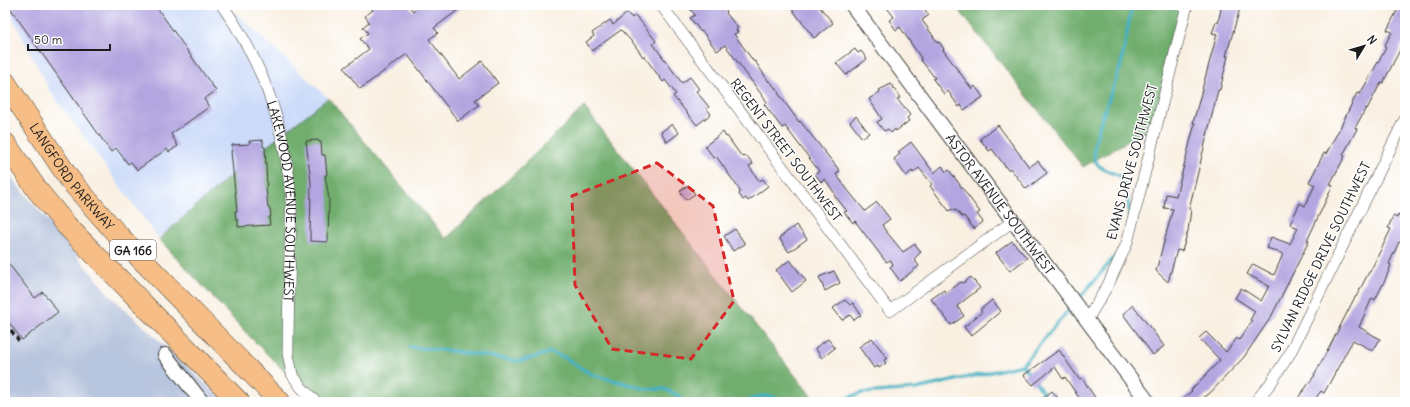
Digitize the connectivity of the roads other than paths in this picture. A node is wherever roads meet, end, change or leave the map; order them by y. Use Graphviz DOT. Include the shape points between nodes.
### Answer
graph roads {
  1 [pos="222,5"];
  2 [pos="660,5"];
  3 [pos="852,5"];
  4 [pos="1187,5"];
  5 [pos="5,82"];
  6 [pos="1405,119"];
  7 [pos="5,143"];
  8 [pos="1013,221"];
  9 [pos="1087,320"];
  10 [pos="165,354"];
  11 [pos="202,402"];
  12 [pos="239,402"];
  13 [pos="280,402"];
  14 [pos="316,402"];
  15 [pos="1148,402"];
  16 [pos="1255,402"];
  1 -- 14 [label="street, LAKEWOOD AVENUE SOUTHWEST" via="237,25 257,63 273,103 284,145 291,200 288,354 292,374"];
  2 -- 8 [label="street, REGENT STREET SOUTHWEST" via="890,311"];
  3 -- 8 [label="street, ASTOR AVENUE SOUTHWEST"];
  4 -- 9 [label="street, EVANS DRIVE SOUTHWEST" via="1127,242 1108,285"];
  5 -- 13 [label="highway, LANGFORD PARKWAY / GA 166" via="70,180 116,233"];
  6 -- 16 [label="street, SYLVAN RIDGE DRIVE SOUTHWEST" via="1289,355"];
  7 -- 12 [label="highway, GA 166" via="38,191 66,225"];
  8 -- 9 [label="street, ASTOR AVENUE SOUTHWEST"];
  9 -- 15 [label="street, ASTOR AVENUE SOUTHWEST"];
  10 -- 11 [label="street"];
}
